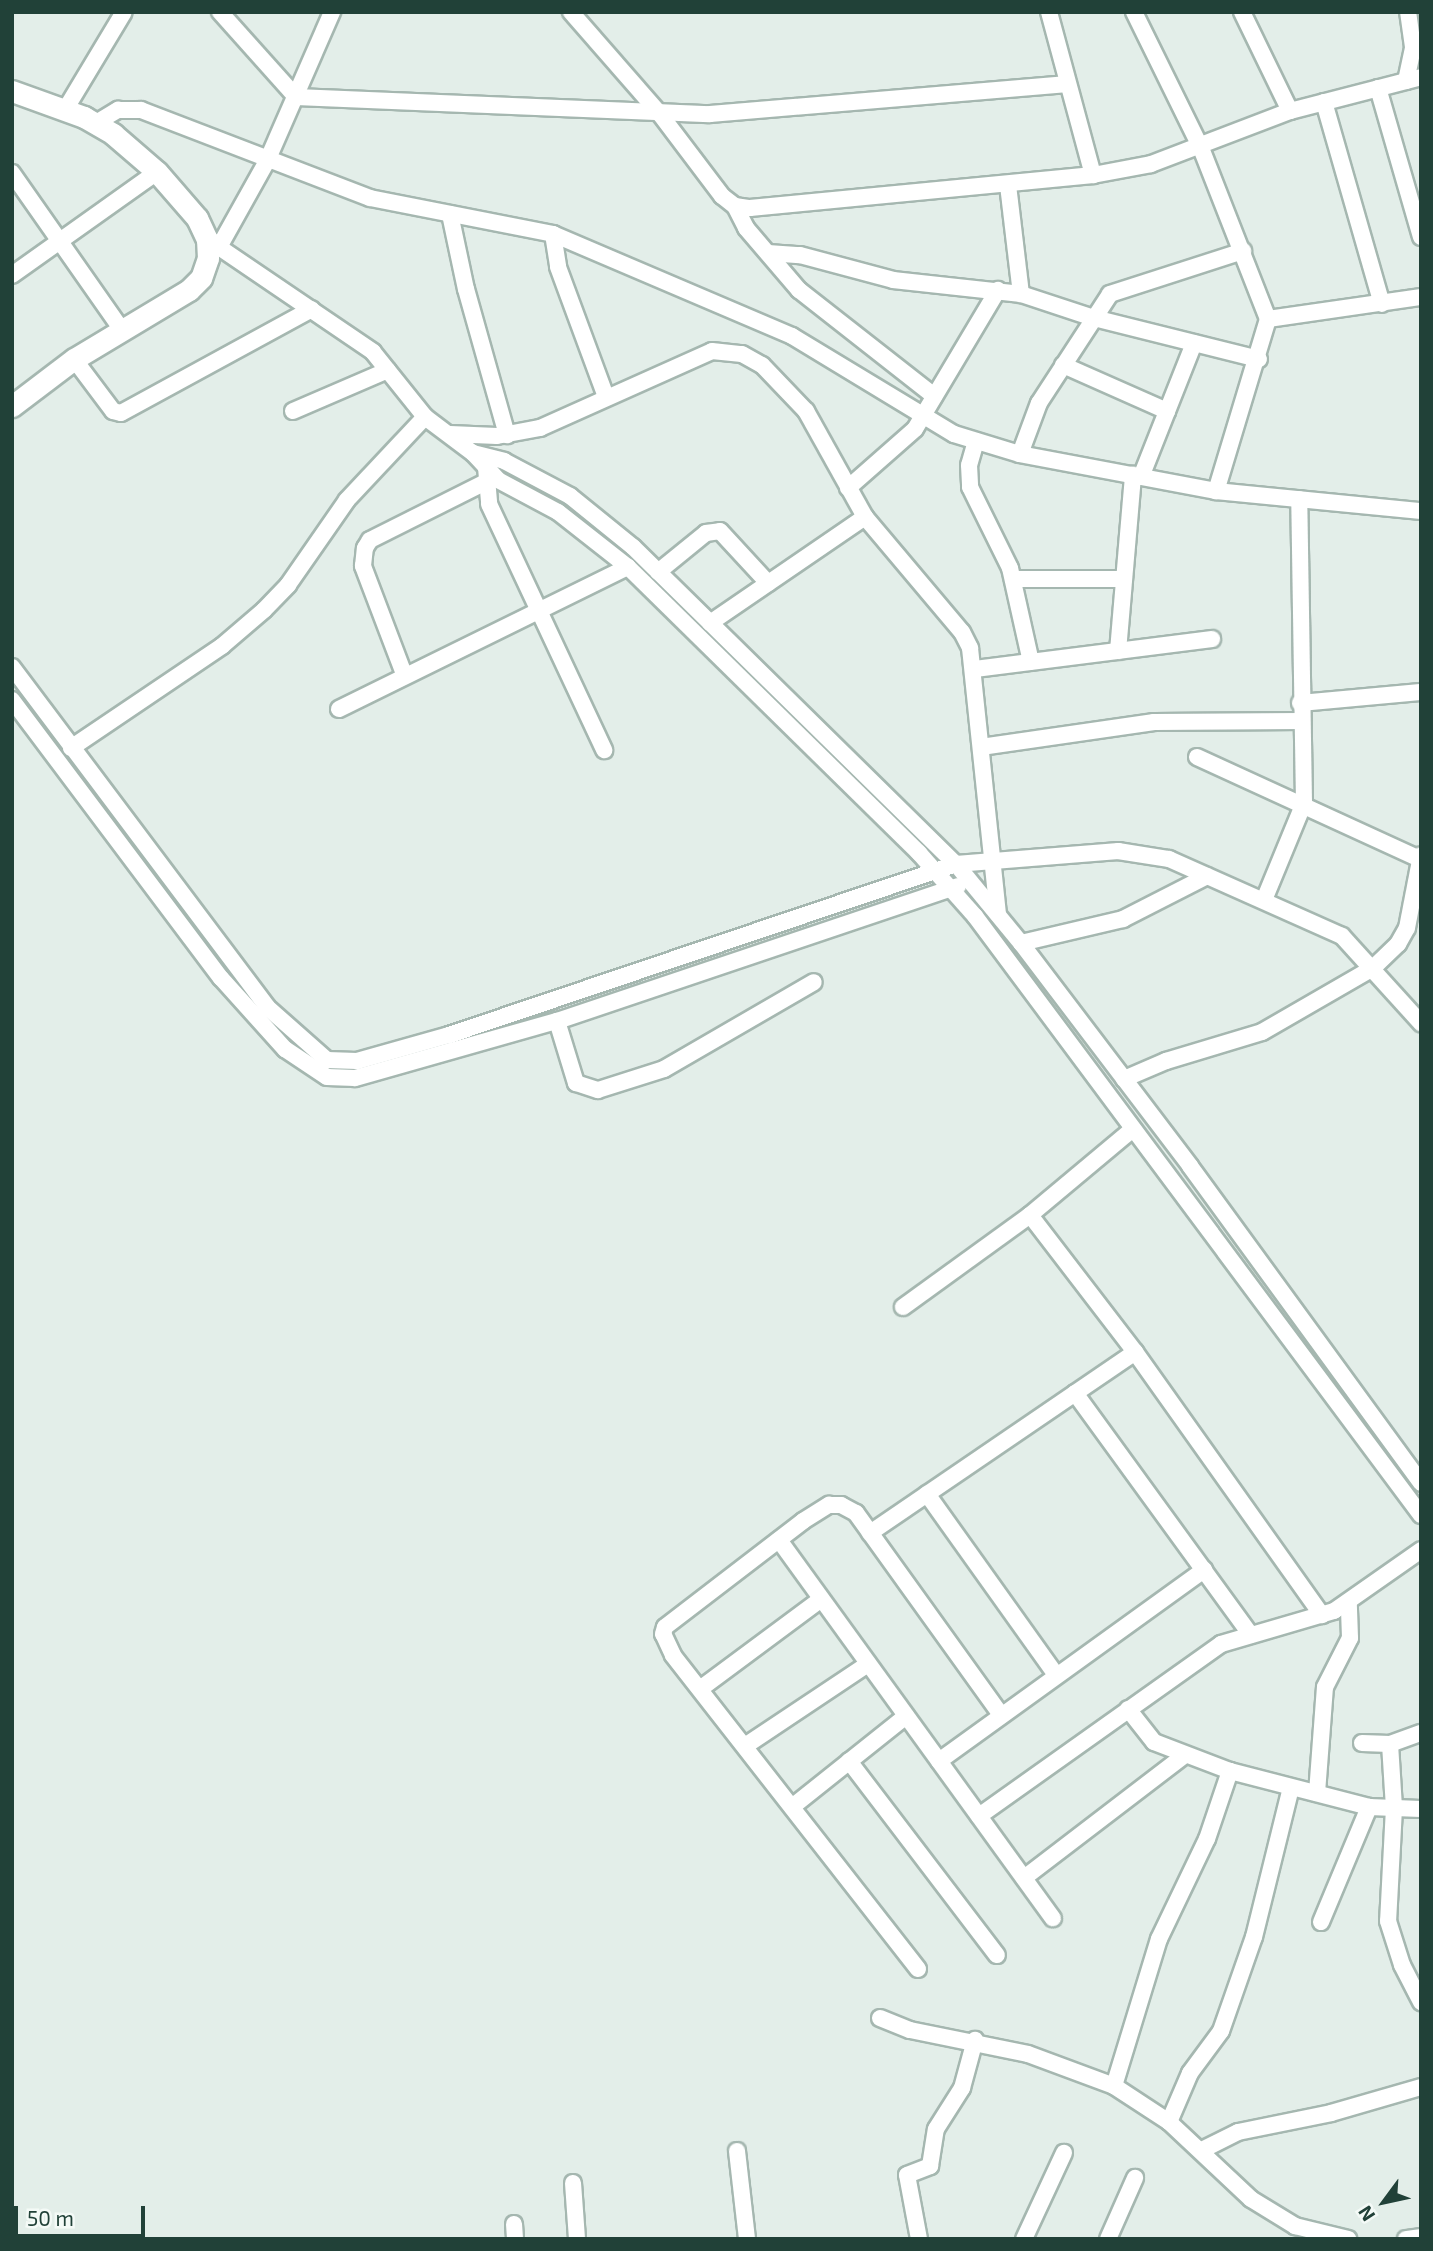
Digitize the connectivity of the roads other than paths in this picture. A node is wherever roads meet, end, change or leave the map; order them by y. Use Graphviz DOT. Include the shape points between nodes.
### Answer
graph roads {
  1 [pos="124,12"];
  2 [pos="220,12"];
  3 [pos="332,12"];
  4 [pos="571,12"];
  5 [pos="1049,12"];
  6 [pos="1134,12"];
  7 [pos="1242,12"];
  8 [pos="1408,12"];
  9 [pos="1413,79"];
  10 [pos="1068,84"];
  11 [pos="1378,88"];
  12 [pos="12,91"];
  13 [pos="296,97"];
  14 [pos="1324,102"];
  15 [pos="65,110"];
  16 [pos="1290,111"];
  17 [pos="660,114"];
  18 [pos="96,123"];
  19 [pos="1201,148"];
  20 [pos="267,161"];
  21 [pos="157,172"];
  22 [pos="12,173"];
  23 [pos="1093,176"];
  24 [pos="1008,185"];
  25 [pos="735,206"];
  26 [pos="450,214"];
  27 [pos="552,234"];
  28 [pos="1421,237"];
  29 [pos="59,240"];
  30 [pos="213,243"];
  31 [pos="1243,251"];
  32 [pos="768,253"];
  33 [pos="12,275"];
  34 [pos="998,290"];
  35 [pos="1021,294"];
  36 [pos="1421,297"];
  37 [pos="1381,304"];
  38 [pos="312,309"];
  39 [pos="1094,318"];
  40 [pos="1268,319"];
  41 [pos="122,330"];
  42 [pos="1194,343"];
  43 [pos="74,359"];
  44 [pos="1259,359"];
  45 [pos="1063,365"];
  46 [pos="388,370"];
  47 [pos="934,396"];
  48 [pos="606,397"];
  49 [pos="12,406"];
  50 [pos="293,411"];
  51 [pos="1167,411"];
  52 [pos="425,417"];
  53 [pos="921,417"];
  54 [pos="450,434"];
  55 [pos="507,435"];
  56 [pos="976,441"];
  57 [pos="473,453"];
  58 [pos="1020,454"];
  59 [pos="486,474"];
  60 [pos="1137,476"];
  61 [pos="848,488"];
  62 [pos="1216,491"];
  63 [pos="1298,499"];
  64 [pos="1421,511"];
  65 [pos="865,517"];
  66 [pos="628,567"];
  67 [pos="657,572"];
  68 [pos="1013,579"];
  69 [pos="1124,579"];
  70 [pos="768,583"];
  71 [pos="538,609"];
  72 [pos="710,624"];
  73 [pos="1212,639"];
  74 [pos="1118,651"];
  75 [pos="1031,662"];
  76 [pos="12,667"];
  77 [pos="975,669"];
  78 [pos="404,674"];
  79 [pos="1421,692"];
  80 [pos="12,700"];
  81 [pos="1300,703"];
  82 [pos="339,709"];
  83 [pos="1301,721"];
  84 [pos="981,747"];
  85 [pos="71,748"];
  86 [pos="604,750"];
  87 [pos="1197,757"];
  88 [pos="1304,803"];
  89 [pos="1420,857"];
  90 [pos="996,859"];
  91 [pos="956,864"];
  92 [pos="935,871"];
  93 [pos="1207,876"];
  94 [pos="970,882"];
  95 [pos="952,889"];
  96 [pos="1264,900"];
  97 [pos="998,915"];
  98 [pos="1021,943"];
  99 [pos="1374,968"];
  100 [pos="814,982"];
  101 [pos="557,1021"];
  102 [pos="1421,1023"];
  103 [pos="1124,1079"];
  104 [pos="1133,1129"];
  105 [pos="1030,1215"];
  106 [pos="904,1307"];
  107 [pos="1135,1352"];
  108 [pos="1075,1393"];
  109 [pos="1421,1483"];
  110 [pos="928,1494"];
  111 [pos="1421,1515"];
  112 [pos="870,1532"];
  113 [pos="779,1540"];
  114 [pos="1421,1550"];
  115 [pos="1204,1570"];
  116 [pos="821,1600"];
  117 [pos="1349,1604"];
  118 [pos="1322,1615"];
  119 [pos="1251,1635"];
  120 [pos="868,1664"];
  121 [pos="1056,1675"];
  122 [pos="700,1689"];
  123 [pos="1128,1709"];
  124 [pos="1001,1714"];
  125 [pos="906,1716"];
  126 [pos="1421,1733"];
  127 [pos="1362,1743"];
  128 [pos="1390,1744"];
  129 [pos="745,1746"];
  130 [pos="1185,1755"];
  131 [pos="849,1761"];
  132 [pos="939,1761"];
  133 [pos="1230,1771"];
  134 [pos="1291,1787"];
  135 [pos="1317,1793"];
  136 [pos="792,1807"];
  137 [pos="1369,1807"];
  138 [pos="1394,1808"];
  139 [pos="1421,1809"];
  140 [pos="979,1816"];
  141 [pos="1024,1878"];
  142 [pos="1053,1918"];
  143 [pos="1321,1922"];
  144 [pos="997,1955"];
  145 [pos="918,1969"];
  146 [pos="1421,2002"];
  147 [pos="880,2018"];
  148 [pos="975,2040"];
  149 [pos="1114,2086"];
  150 [pos="1421,2087"];
  151 [pos="1169,2122"];
  152 [pos="1202,2150"];
  153 [pos="737,2151"];
  154 [pos="1064,2152"];
  155 [pos="1135,2178"];
  156 [pos="573,2183"];
  157 [pos="1421,2237"];
  158 [pos="577,2239"];
  159 [pos="747,2239"];
  160 [pos="919,2239"];
  161 [pos="1024,2239"];
  162 [pos="1108,2239"];
  163 [pos="1348,2239"];
  164 [pos="1406,2239"];
  1 -- 15 [label="street"];
  2 -- 13 [label="street"];
  3 -- 13 [label="street"];
  4 -- 17 [label="street"];
  5 -- 10 [label="street"];
  6 -- 19 [label="street"];
  7 -- 16 [label="street"];
  8 -- 9 [label="street"];
  9 -- 11 [label="street"];
  10 -- 17 [label="street"];
  10 -- 23 [label="street"];
  11 -- 14 [label="street"];
  11 -- 28 [label="street"];
  12 -- 15 [label="street"];
  13 -- 17 [label="street"];
  13 -- 20 [label="street"];
  14 -- 16 [label="street"];
  14 -- 37 [label="street"];
  15 -- 18 [label="street"];
  16 -- 19 [label="street"];
  17 -- 25 [label="street" via="722,196"];
  18 -- 20 [label="street" via="118,110 141,110"];
  18 -- 21 [label="street"];
  19 -- 23 [label="street"];
  19 -- 31 [label="street"];
  20 -- 26 [label="street" via="370,198"];
  20 -- 30 [label="street"];
  21 -- 29 [label="street"];
  21 -- 30 [label="street"];
  22 -- 29 [label="street"];
  23 -- 24 [label="street"];
  24 -- 25 [label="street"];
  24 -- 35 [label="street"];
  25 -- 32 [label="street" via="746,228"];
  26 -- 27 [label="street"];
  26 -- 55 [label="street"];
  27 -- 48 [label="street" via="558,267"];
  27 -- 53 [label="street" via="792,336"];
  29 -- 33 [label="street"];
  29 -- 41 [label="street"];
  30 -- 38 [label="street"];
  30 -- 41 [label="street" via="201,278 189,290"];
  31 -- 39 [label="street" via="1117,288"];
  31 -- 40 [label="street"];
  32 -- 34 [label="street" via="800,255 893,280"];
  32 -- 47 [label="street" via="818,307"];
  34 -- 35 [label="street"];
  34 -- 47 [label="street"];
  35 -- 39 [label="street"];
  36 -- 37 [label="street"];
  37 -- 40 [label="street"];
  38 -- 43 [label="street" via="121,413 113,411"];
  38 -- 46 [label="street" via="373,352"];
  39 -- 42 [label="street"];
  39 -- 45 [label="street"];
  40 -- 44 [label="street"];
  41 -- 43 [label="street"];
  42 -- 44 [label="street"];
  42 -- 51 [label="street"];
  43 -- 49 [label="street"];
  44 -- 62 [label="street"];
  45 -- 51 [label="street"];
  45 -- 58 [label="street" via="1039,402"];
  46 -- 50 [label="street"];
  46 -- 52 [label="street"];
  47 -- 53 [label="street"];
  48 -- 55 [label="street" via="540,428"];
  48 -- 61 [label="street" via="688,358 712,351 742,354 787,387"];
  51 -- 60 [label="street"];
  52 -- 54 [label="street"];
  52 -- 85 [label="street" via="353,493 295,576 264,610 222,646"];
  53 -- 56 [label="street"];
  53 -- 61 [label="street" via="905,441"];
  54 -- 55 [label="street"];
  54 -- 57 [label="street"];
  56 -- 58 [label="street"];
  56 -- 68 [label="street" via="969,466 970,487"];
  57 -- 59 [label="street"];
  57 -- 67 [label="street" via="504,461 570,496"];
  58 -- 60 [label="street"];
  59 -- 66 [label="street" via="558,512"];
  59 -- 71 [label="street" via="489,504"];
  59 -- 78 [label="street" via="370,540 365,548 363,566"];
  60 -- 62 [label="street"];
  60 -- 69 [label="street"];
  61 -- 65 [label="street"];
  62 -- 63 [label="street"];
  63 -- 64 [label="street"];
  63 -- 81 [label="street"];
  65 -- 70 [label="street"];
  65 -- 77 [label="street" via="962,632"];
  66 -- 71 [label="street"];
  66 -- 92 [label="street"];
  67 -- 70 [label="street" via="706,533 720,531"];
  67 -- 72 [label="street"];
  68 -- 69 [label="street"];
  68 -- 75 [label="street"];
  69 -- 74 [label="street"];
  70 -- 72 [label="street"];
  71 -- 78 [label="street"];
  71 -- 86 [label="street"];
  72 -- 91 [label="street"];
  73 -- 74 [label="street"];
  74 -- 75 [label="street"];
  75 -- 77 [label="street"];
  76 -- 85 [label="street"];
  77 -- 84 [label="street"];
  78 -- 82 [label="street"];
  79 -- 81 [label="street"];
  80 -- 101 [label="street" via="221,978 285,1049 327,1077 355,1078"];
  81 -- 83 [label="street"];
  83 -- 84 [label="street" via="1154,722"];
  83 -- 88 [label="street"];
  84 -- 90 [label="street"];
  85 -- 92 [label="street" via="267,1007 307,1047 343,1063 449,1035 640,974"];
  87 -- 88 [label="street"];
  88 -- 89 [label="street"];
  88 -- 96 [label="street"];
  89 -- 99 [label="street" via="1407,928"];
  90 -- 91 [label="street"];
  90 -- 93 [label="street" via="1141,852"];
  90 -- 97 [label="street"];
  91 -- 92 [label="street"];
  91 -- 94 [label="street"];
  92 -- 95 [label="street"];
  93 -- 96 [label="street"];
  93 -- 98 [label="street" via="1123,919"];
  94 -- 95 [label="street"];
  94 -- 97 [label="street"];
  95 -- 101 [label="street"];
  95 -- 104 [label="street"];
  96 -- 99 [label="street" via="1342,936"];
  97 -- 98 [label="street"];
  98 -- 103 [label="street"];
  99 -- 102 [label="street"];
  99 -- 103 [label="street" via="1262,1032"];
  100 -- 101 [label="street" via="664,1069 598,1090 576,1083"];
  103 -- 109 [label="street"];
  104 -- 105 [label="street"];
  104 -- 111 [label="street"];
  105 -- 106 [label="street"];
  105 -- 107 [label="street"];
  107 -- 108 [label="street"];
  107 -- 118 [label="street"];
  108 -- 110 [label="street"];
  108 -- 115 [label="street"];
  110 -- 112 [label="street"];
  110 -- 121 [label="street"];
  112 -- 113 [label="street" via="856,1513 829,1504"];
  112 -- 124 [label="street"];
  113 -- 116 [label="street"];
  113 -- 122 [label="street" via="665,1627 664,1641"];
  114 -- 117 [label="street"];
  115 -- 119 [label="street"];
  115 -- 121 [label="street"];
  116 -- 120 [label="street"];
  116 -- 122 [label="street"];
  117 -- 118 [label="street"];
  117 -- 135 [label="street" via="1350,1638 1325,1688"];
  118 -- 119 [label="street"];
  119 -- 123 [label="street" via="1222,1644"];
  120 -- 125 [label="street"];
  120 -- 129 [label="street"];
  121 -- 124 [label="street"];
  122 -- 129 [label="street"];
  123 -- 130 [label="street" via="1154,1742"];
  123 -- 140 [label="street"];
  124 -- 132 [label="street"];
  125 -- 131 [label="street"];
  125 -- 132 [label="street"];
  126 -- 128 [label="street"];
  127 -- 128 [label="street"];
  128 -- 138 [label="street"];
  129 -- 136 [label="street"];
  130 -- 133 [label="street"];
  130 -- 141 [label="street"];
  131 -- 136 [label="street"];
  131 -- 144 [label="street"];
  132 -- 140 [label="street"];
  133 -- 134 [label="street"];
  133 -- 149 [label="street" via="1207,1839 1159,1938"];
  134 -- 135 [label="street"];
  134 -- 151 [label="street" via="1254,1937 1221,2031 1190,2073"];
  135 -- 137 [label="street"];
  136 -- 145 [label="street"];
  137 -- 138 [label="street"];
  137 -- 143 [label="street"];
  138 -- 139 [label="street"];
  138 -- 146 [label="street" via="1388,1921 1402,1965"];
  140 -- 141 [label="street"];
  141 -- 142 [label="street"];
  147 -- 148 [label="street" via="910,2030"];
  148 -- 149 [label="street"];
  148 -- 160 [label="street" via="962,2088 936,2129 930,2166 907,2175"];
  149 -- 151 [label="street"];
  150 -- 152 [label="street" via="1331,2113 1238,2132"];
  151 -- 152 [label="street"];
  152 -- 163 [label="street" via="1251,2199 1295,2226"];
  153 -- 159 [label="street"];
  154 -- 161 [label="street"];
  155 -- 162 [label="street"];
  156 -- 158 [label="street"];
  157 -- 164 [label="street"];
}
